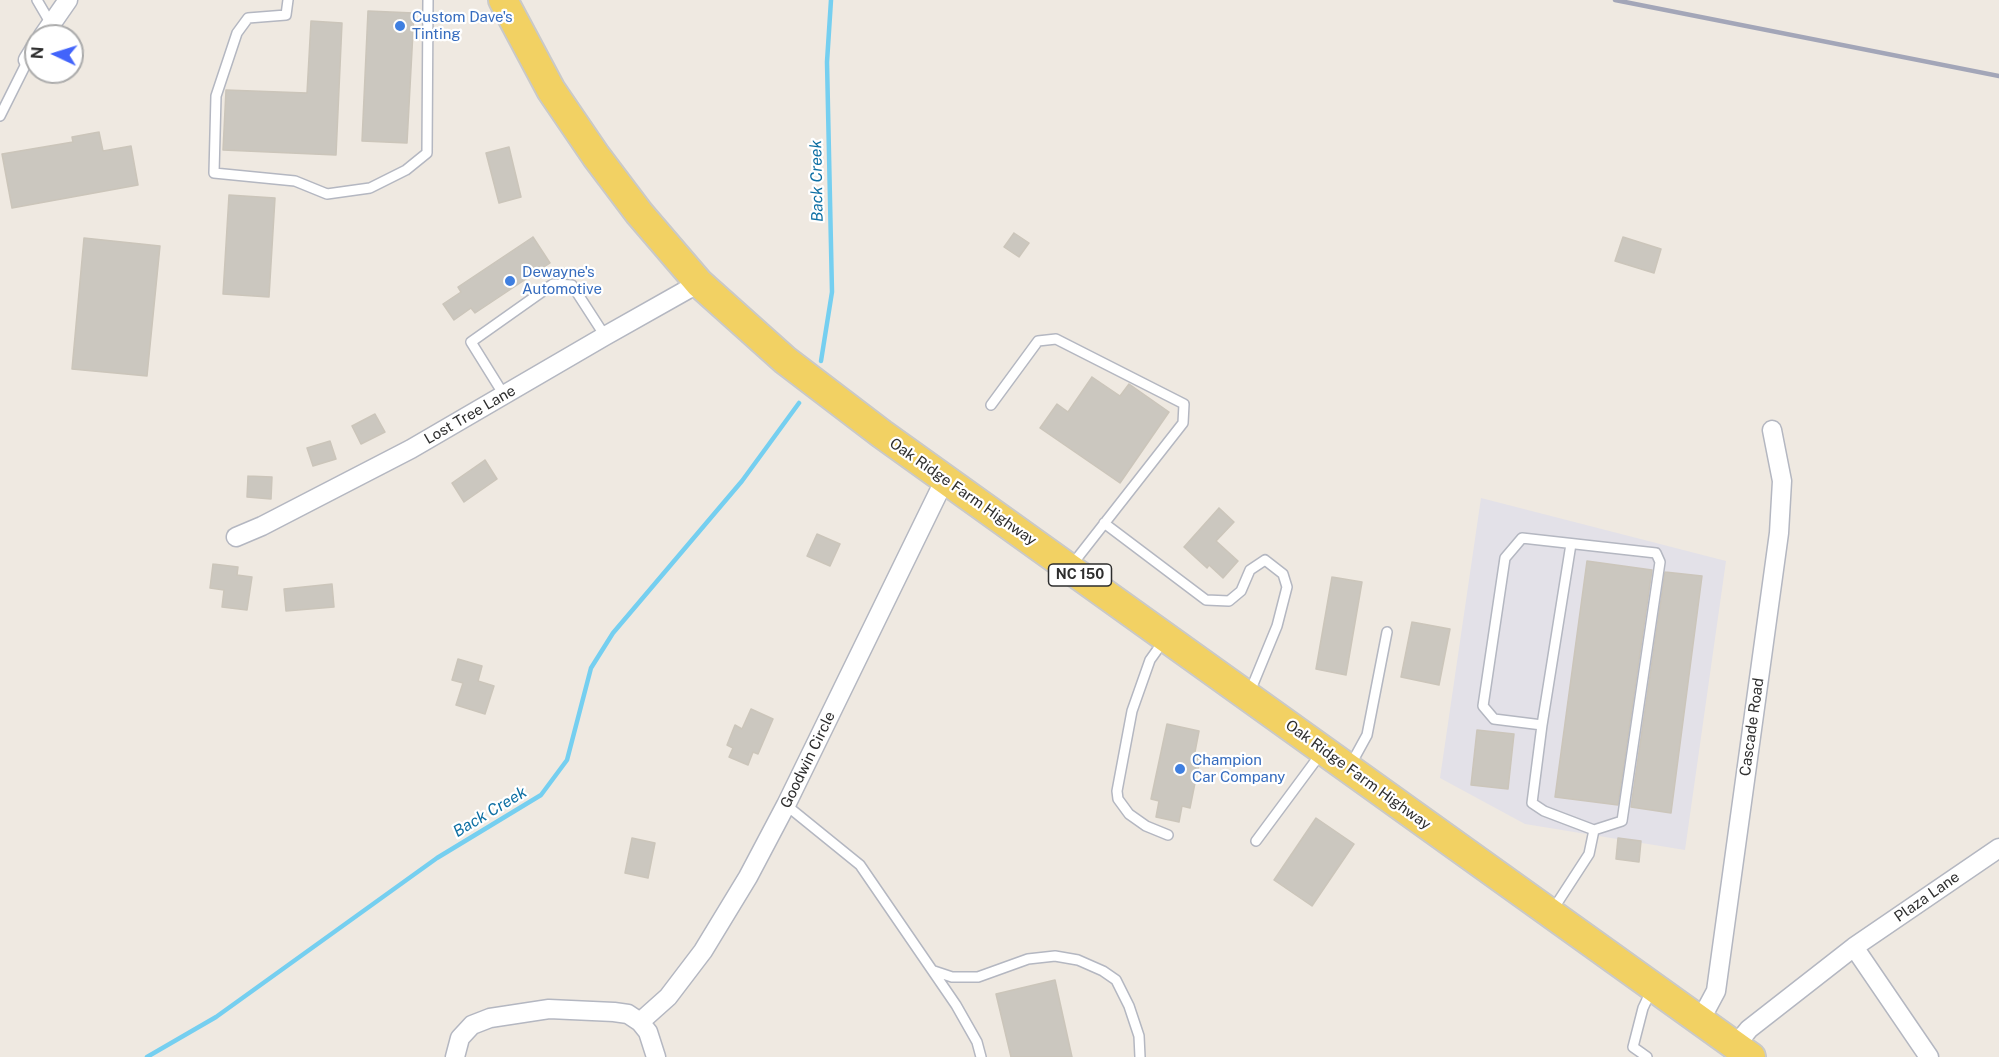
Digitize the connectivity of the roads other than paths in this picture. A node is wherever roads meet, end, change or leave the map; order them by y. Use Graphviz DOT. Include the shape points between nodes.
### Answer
graph roads {
  1 [pos="37,0"];
  2 [pos="68,0"];
  3 [pos="288,0"];
  4 [pos="428,0"];
  5 [pos="503,0"];
  6 [pos="45,24"];
  7 [pos="51,24"];
  8 [pos="24,70"];
  9 [pos="0,116"];
  10 [pos="699,283"];
  11 [pos="605,336"];
  12 [pos="504,395"];
  13 [pos="991,405"];
  14 [pos="1772,429"];
  15 [pos="945,479"];
  16 [pos="1104,523"];
  17 [pos="236,537"];
  18 [pos="1571,544"];
  19 [pos="1069,568"];
  20 [pos="1387,632"];
  21 [pos="1167,637"];
  22 [pos="1248,696"];
  23 [pos="1542,725"];
  24 [pos="1323,750"];
  25 [pos="1349,768"];
  26 [pos="786,805"];
  27 [pos="1594,830"];
  28 [pos="1168,835"];
  29 [pos="1256,841"];
  30 [pos="1999,848"];
  31 [pos="1550,913"];
  32 [pos="1854,947"];
  33 [pos="934,970"];
  34 [pos="1653,987"];
  35 [pos="1700,1021"];
  36 [pos="640,1022"];
  37 [pos="1743,1051"];
  38 [pos="455,1057"];
  39 [pos="656,1057"];
  40 [pos="981,1057"];
  41 [pos="1140,1057"];
  42 [pos="1647,1057"];
  43 [pos="1929,1057"];
  1 -- 6 [label="lane"];
  2 -- 7 [label="street"];
  3 -- 4 [label="lane" via="286,15 248,18 237,33 216,96 214,173 295,181 327,194 370,188 406,170 427,153"];
  5 -- 10 [label="main road, Oak Ridge Farm Highway / NC 150" via="550,90 639,213"];
  8 -- 9 [label="lane"];
  10 -- 11 [label="street, Lost Tree Lane"];
  10 -- 15 [label="main road, Oak Ridge Farm Highway / NC 150" via="785,360"];
  11 -- 12 [label="street, Lost Tree Lane"];
  11 -- 12 [label="lane" via="572,285 553,284 471,342"];
  12 -- 17 [label="street, Lost Tree Lane" via="411,449"];
  13 -- 16 [label="lane" via="1038,341 1056,339 1184,404 1183,423"];
  14 -- 35 [label="street, Cascade Road" via="1782,482 1779,533 1716,991"];
  15 -- 19 [label="main road, Oak Ridge Farm Highway / NC 150"];
  15 -- 26 [label="street, Goodwin Circle"];
  16 -- 19 [label="lane"];
  16 -- 22 [label="lane" via="1206,600 1228,601 1241,591 1250,570 1265,560 1283,574 1287,587 1276,627"];
  18 -- 23 [label="lane"];
  18 -- 23 [label="lane" via="1522,538 1505,558 1483,706 1494,719"];
  18 -- 27 [label="lane" via="1656,553 1660,562 1622,821"];
  19 -- 21 [label="main road, Oak Ridge Farm Highway / NC 150"];
  20 -- 25 [label="lane" via="1367,735"];
  21 -- 22 [label="main road, Oak Ridge Farm Highway / NC 150"];
  21 -- 28 [label="lane" via="1150,660 1132,711 1117,791 1129,814"];
  22 -- 24 [label="main road, Oak Ridge Farm Highway / NC 150"];
  23 -- 27 [label="lane" via="1532,803"];
  24 -- 25 [label="main road, Oak Ridge Farm Highway / NC 150"];
  24 -- 29 [label="lane"];
  25 -- 31 [label="main road, Oak Ridge Farm Highway / NC 150"];
  26 -- 33 [label="lane" via="860,865"];
  26 -- 36 [label="street, Goodwin Circle" via="703,951 668,997"];
  27 -- 31 [label="lane" via="1589,854"];
  30 -- 32 [label="street, Plaza Lane"];
  31 -- 34 [label="main road, Oak Ridge Farm Highway / NC 150"];
  32 -- 37 [label="street, Plaza Lane" via="1749,1029"];
  32 -- 43 [label="street"];
  33 -- 40 [label="lane" via="966,1021"];
  33 -- 41 [label="lane" via="952,977 978,976 1028,959 1078,960 1116,980 1139,1036"];
  34 -- 35 [label="main road, Oak Ridge Farm Highway / NC 150"];
  34 -- 42 [label="lane" via="1633,1047"];
  35 -- 37 [label="main road, Oak Ridge Farm Highway / NC 150"];
  36 -- 38 [label="street" via="628,1014 549,1009 490,1018 472,1025 460,1038"];
  36 -- 39 [label="street" via="648,1032"];
}
